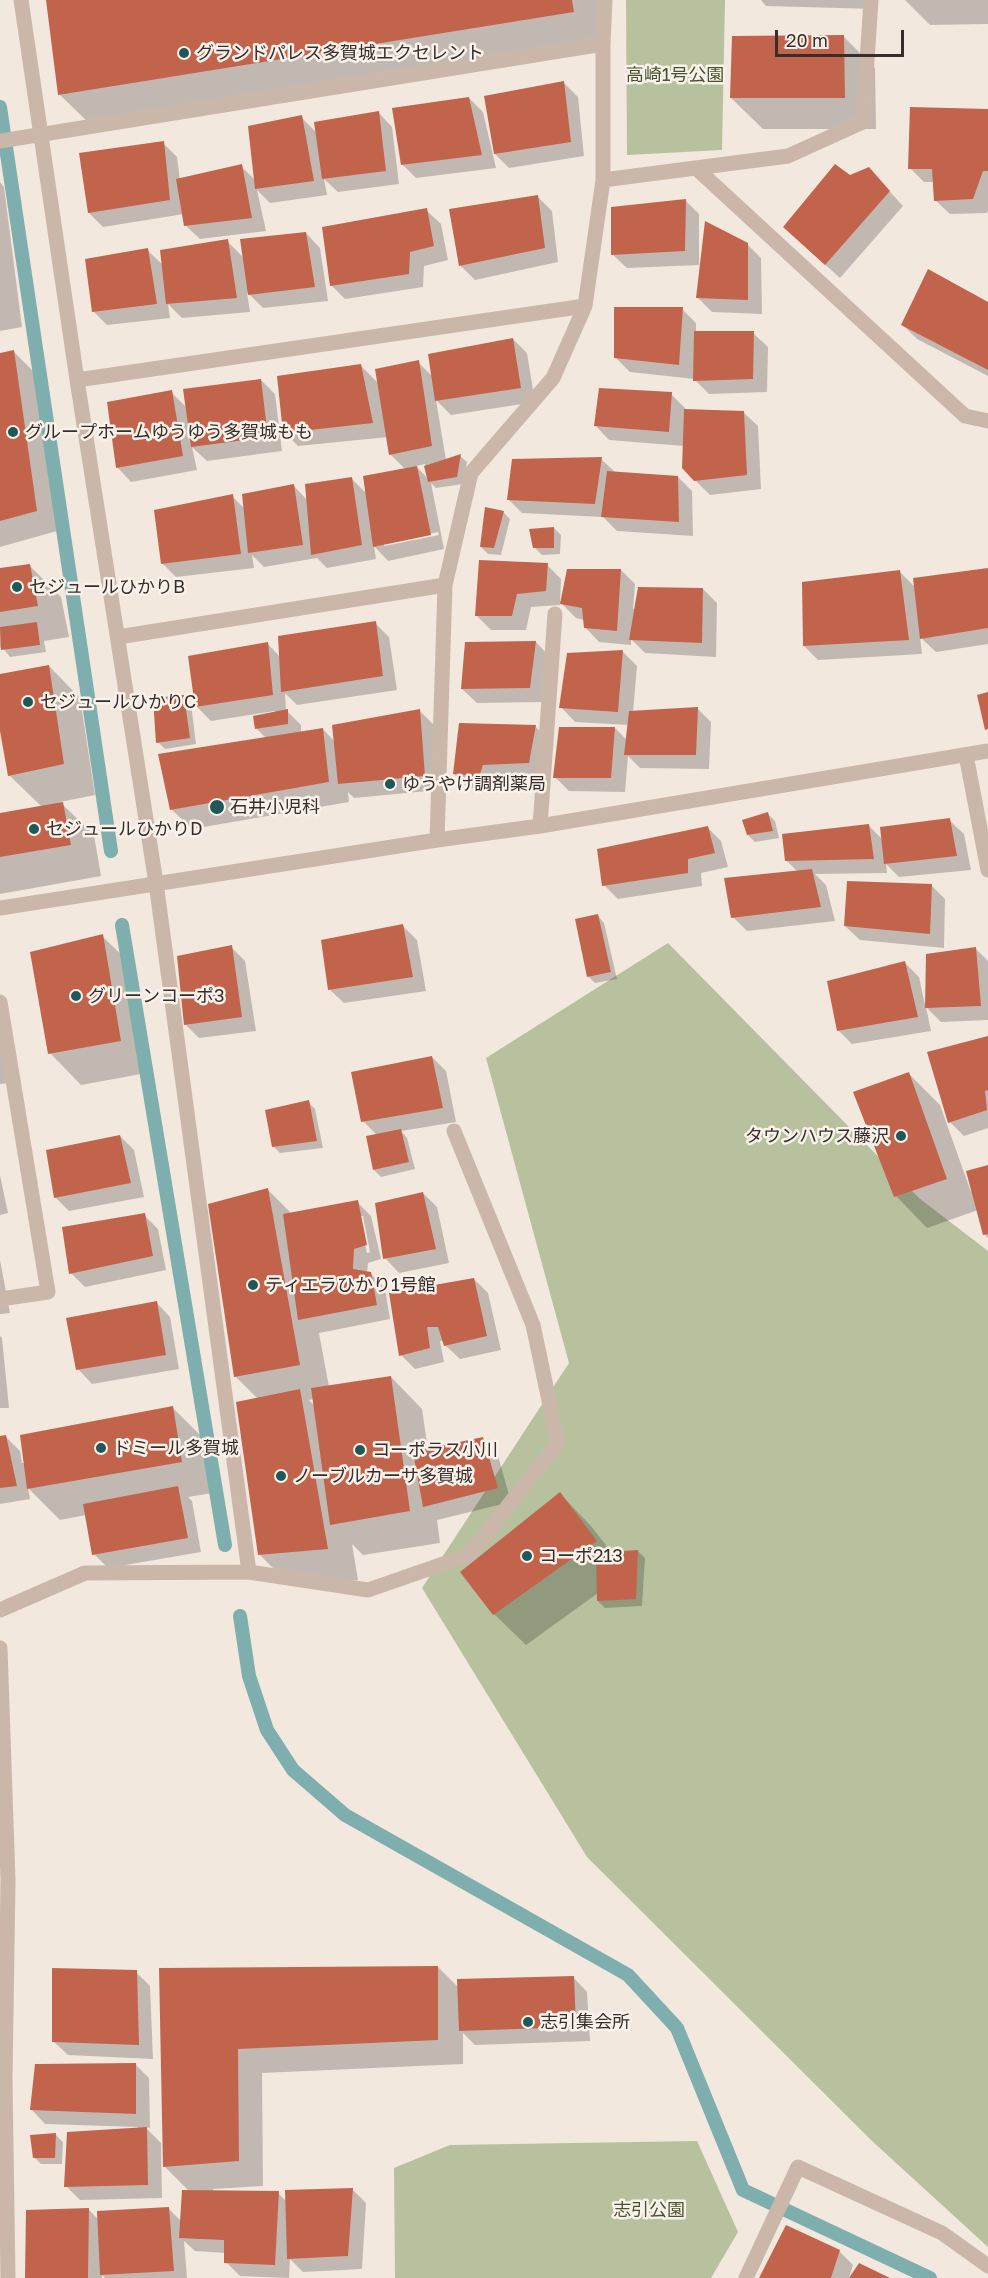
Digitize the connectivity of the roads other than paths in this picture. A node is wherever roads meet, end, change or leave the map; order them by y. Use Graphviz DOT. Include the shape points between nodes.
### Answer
graph roads {
  1 [pos="21,0"];
  2 [pos="605,0"];
  3 [pos="871,0"];
  4 [pos="603,44"];
  5 [pos="42,136"];
  6 [pos="0,141"];
  7 [pos="697,169"];
  8 [pos="603,180"];
  9 [pos="585,306"];
  10 [pos="77,380"];
  11 [pos="988,421"];
  12 [pos="445,585"];
  13 [pos="555,614"];
  14 [pos="118,637"];
  15 [pos="988,751"];
  16 [pos="966,755"];
  17 [pos="540,826"];
  18 [pos="437,840"];
  19 [pos="988,870"];
  20 [pos="156,883"];
  21 [pos="0,908"];
  22 [pos="0,1002"];
  23 [pos="454,1131"];
  24 [pos="0,1299"];
  25 [pos="249,1572"];
  26 [pos="0,1610"];
  27 [pos="0,1648"];
  28 [pos="2,2079"];
  29 [pos="988,2266"];
  30 [pos="8,2278"];
  31 [pos="746,2278"];
  1 -- 5 [label="street"];
  2 -- 4 [label="street"];
  3 -- 7 [label="street" via="863,122 788,156"];
  4 -- 5 [label="street"];
  4 -- 8 [label="street"];
  5 -- 6 [label="street"];
  5 -- 10 [label="street"];
  7 -- 8 [label="street"];
  7 -- 11 [label="street" via="965,416"];
  8 -- 9 [label="street"];
  9 -- 10 [label="street"];
  9 -- 12 [label="street" via="553,378 471,473"];
  10 -- 14 [label="street"];
  12 -- 14 [label="street"];
  12 -- 18 [label="street"];
  13 -- 17 [label="street"];
  14 -- 20 [label="street"];
  15 -- 16 [label="street"];
  16 -- 17 [label="street"];
  16 -- 19 [label="street"];
  17 -- 18 [label="street"];
  18 -- 20 [label="street"];
  20 -- 21 [label="street"];
  20 -- 25 [label="street"];
  22 -- 24 [label="street" via="48,1292"];
  23 -- 25 [label="street" via="532,1325 558,1443 469,1556 368,1590"];
  25 -- 26 [label="street" via="85,1573"];
  27 -- 28 [label="street" via="8,1880"];
  28 -- 30 [label="street"];
  29 -- 31 [label="street" via="942,2233 798,2167"];
}
